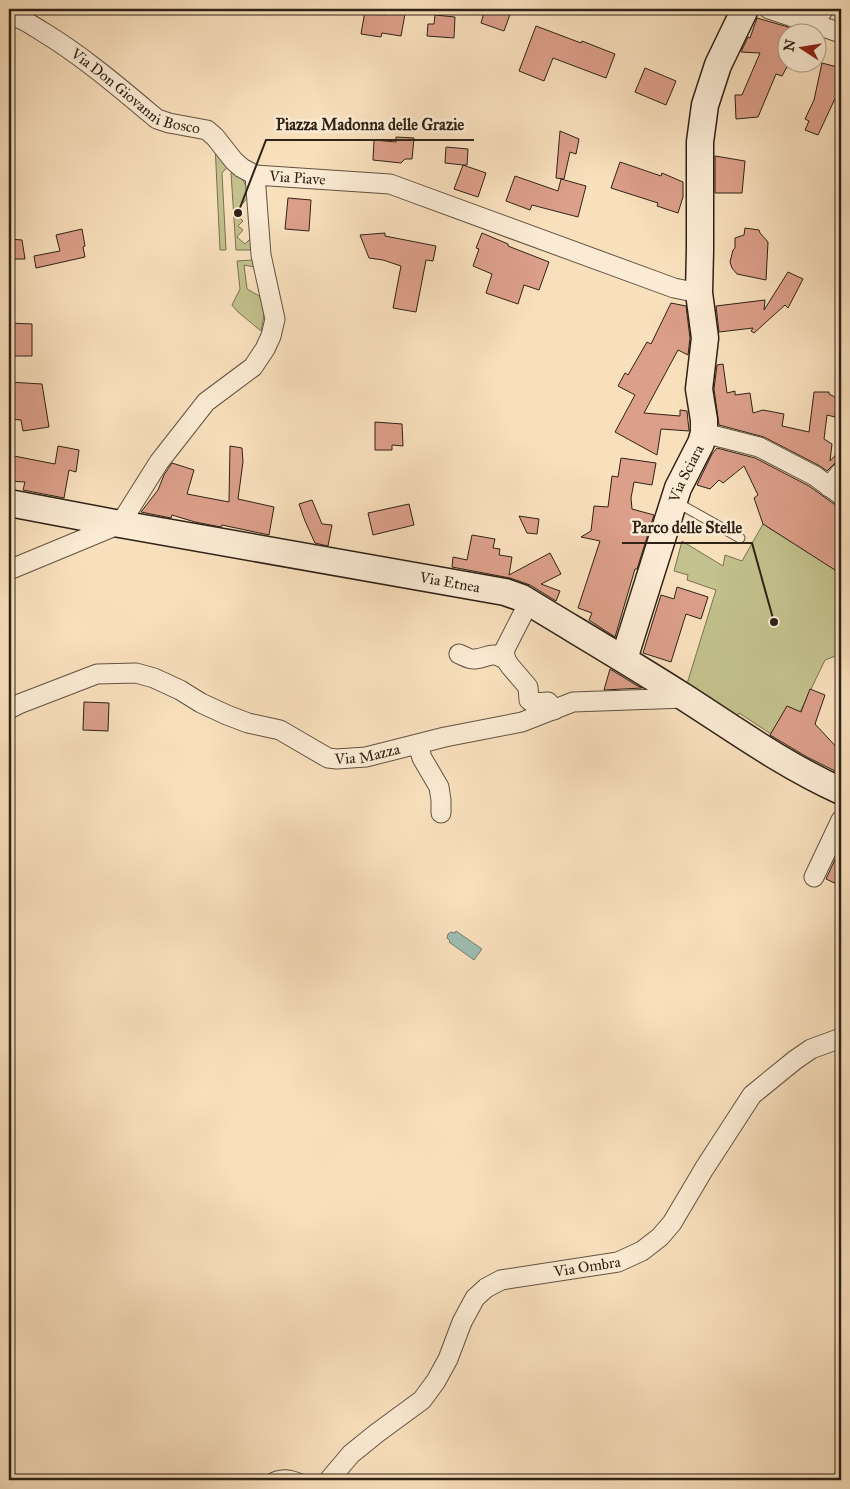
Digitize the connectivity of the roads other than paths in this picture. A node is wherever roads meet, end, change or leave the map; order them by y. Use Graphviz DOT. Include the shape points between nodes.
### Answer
graph roads {
  1 [pos="745,9"];
  2 [pos="769,9"];
  3 [pos="824,9"];
  4 [pos="9,15"];
  5 [pos="806,22"];
  6 [pos="814,22"];
  7 [pos="828,29"];
  8 [pos="841,33"];
  9 [pos="256,175"];
  10 [pos="698,293"];
  11 [pos="704,433"];
  12 [pos="841,472"];
  13 [pos="835,491"];
  14 [pos="674,501"];
  15 [pos="9,503"];
  16 [pos="120,524"];
  17 [pos="740,538"];
  18 [pos="9,570"];
  19 [pos="529,602"];
  20 [pos="459,654"];
  21 [pos="624,659"];
  22 [pos="506,660"];
  23 [pos="685,698"];
  24 [pos="9,709"];
  25 [pos="554,710"];
  26 [pos="418,745"];
  27 [pos="841,791"];
  28 [pos="441,814"];
  29 [pos="841,820"];
  30 [pos="814,876"];
  31 [pos="841,1038"];
  32 [pos="268,1480"];
  33 [pos="304,1480"];
  34 [pos="329,1480"];
  1 -- 10 [label="main road" via="718,65 705,106 700,142"];
  2 -- 5 [label="street"];
  3 -- 6 [label="street"];
  4 -- 9 [label="street, Via Don Giovanni Bosco" via="64,45 157,119 207,130 234,161"];
  7 -- 8 [label="street"];
  9 -- 10 [label="street, Via Piave" via="390,184 674,288"];
  9 -- 16 [label="street, Via Piave" via="261,255 275,318 271,336 253,367 206,402 158,462"];
  10 -- 11 [label="main road" via="705,338 700,389"];
  11 -- 13 [label="street, Via Sciara" via="759,447 815,476"];
  11 -- 14 [label="main road, Via Sciara"];
  12 -- 13 [label="street"];
  14 -- 17 [label="lane"];
  14 -- 21 [label="main road, Via Sciara"];
  15 -- 16 [label="main road, Via Etnea"];
  16 -- 18 [label="street"];
  16 -- 19 [label="main road, Via Etnea" via="505,592"];
  19 -- 21 [label="main road, Via Etnea"];
  19 -- 22 [label="street" via="504,651"];
  20 -- 22 [label="street" via="474,660 498,655"];
  21 -- 23 [label="main road, Via Etnea"];
  22 -- 25 [label="street" via="528,687 529,700 533,703 548,702"];
  23 -- 25 [label="street, Via Mazza" via="573,702"];
  23 -- 27 [label="main road, Via Etnea" via="758,747"];
  24 -- 26 [label="street, Via Mazza" via="96,674 136,672 180,690 227,715 280,730 328,758 366,756"];
  25 -- 26 [label="street, Via Mazza" via="522,722"];
  26 -- 28 [label="street" via="439,787"];
  29 -- 30 [label="street"];
  31 -- 34 [label="street, Via Ombra" via="811,1049 752,1096 672,1222 660,1237 642,1250 618,1262 501,1280 486,1288 475,1298 448,1359 422,1400 351,1454"];
  32 -- 33 [label="lane" via="287,1475"];
}
